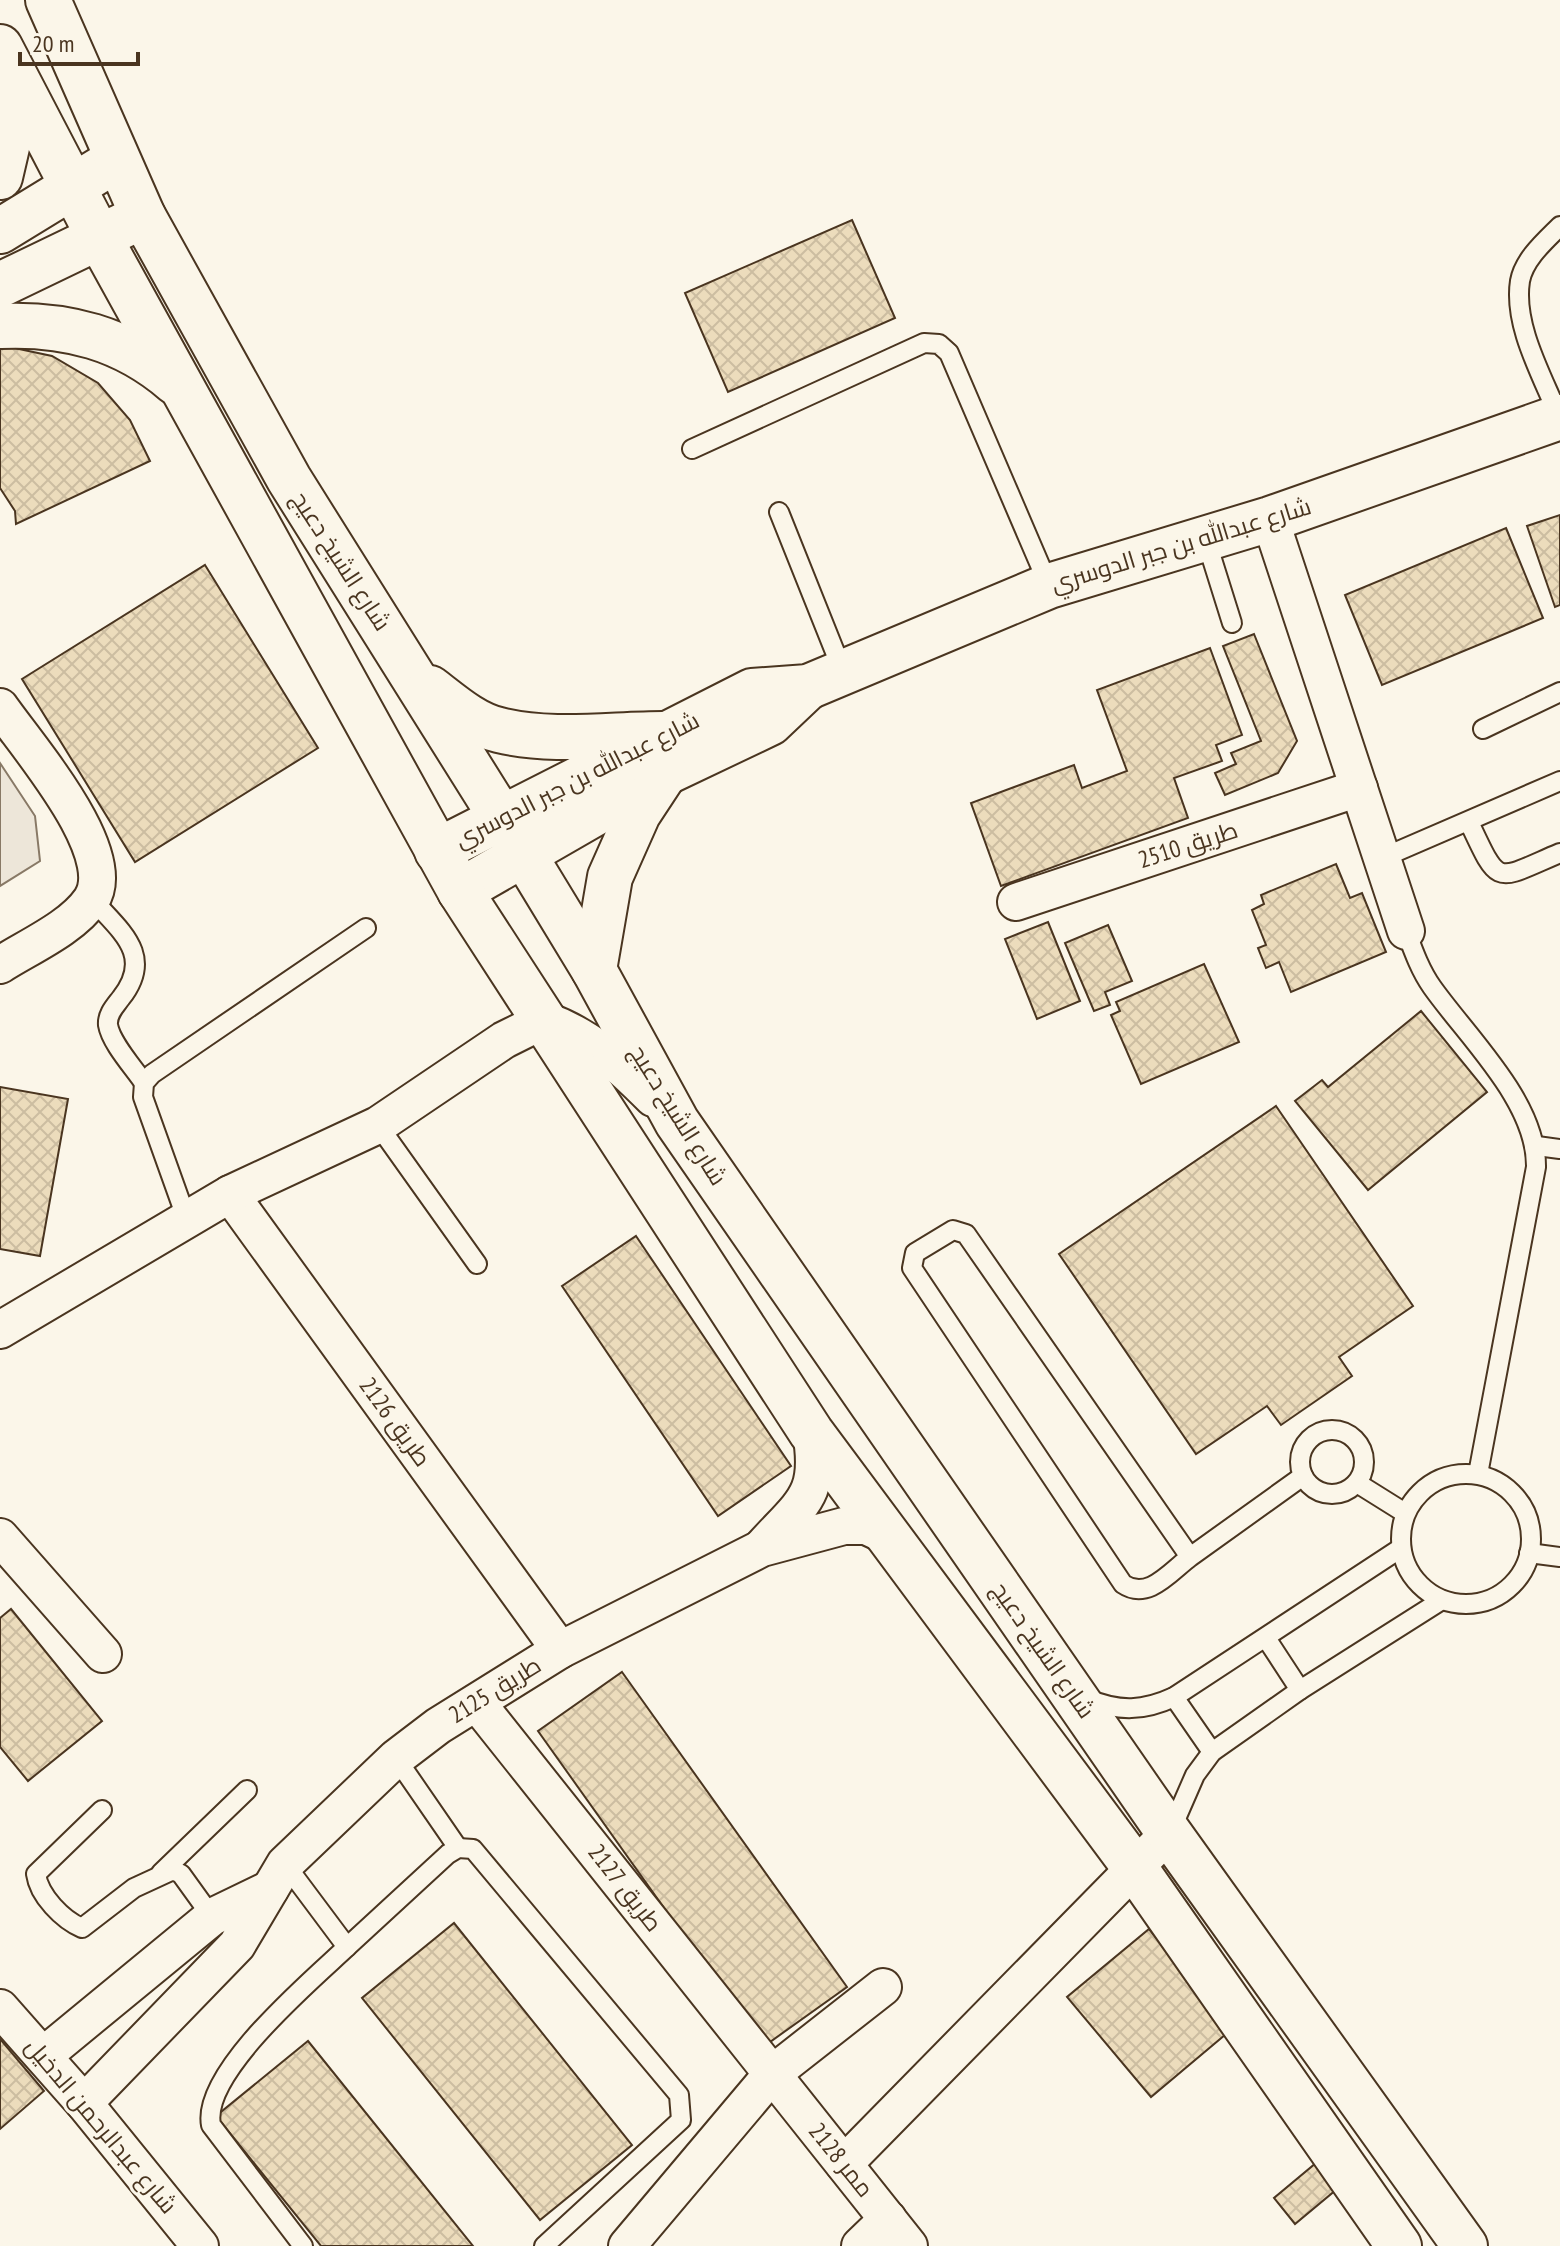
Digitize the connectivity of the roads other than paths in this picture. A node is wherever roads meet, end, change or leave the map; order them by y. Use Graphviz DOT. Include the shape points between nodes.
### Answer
graph roads {
  1 [pos="48,0"];
  2 [pos="6,59"];
  3 [pos="116,160"];
  4 [pos="0,177"];
  5 [pos="73,185"];
  6 [pos="143,216"];
  7 [pos="1560,226"];
  8 [pos="0,231"];
  9 [pos="99,237"];
  10 [pos="0,285"];
  11 [pos="0,326"];
  12 [pos="183,389"];
  13 [pos="1560,417"];
  14 [pos="692,449"];
  15 [pos="779,512"];
  16 [pos="1270,519"];
  17 [pos="1206,540"];
  18 [pos="1049,586"];
  19 [pos="1232,623"];
  20 [pos="415,677"];
  21 [pos="826,679"];
  22 [pos="1560,692"];
  23 [pos="0,707"];
  24 [pos="1483,729"];
  25 [pos="664,753"];
  26 [pos="1560,781"];
  27 [pos="1359,788"];
  28 [pos="1469,822"];
  29 [pos="512,835"];
  30 [pos="437,851"];
  31 [pos="1560,853"];
  32 [pos="1382,858"];
  33 [pos="460,891"];
  34 [pos="92,899"];
  35 [pos="1016,902"];
  36 [pos="366,928"];
  37 [pos="1406,931"];
  38 [pos="0,965"];
  39 [pos="594,970"];
  40 [pos="544,1020"];
  41 [pos="144,1083"];
  42 [pos="677,1122"];
  43 [pos="378,1125"];
  44 [pos="1537,1146"];
  45 [pos="1560,1149"];
  46 [pos="230,1194"];
  47 [pos="187,1220"];
  48 [pos="477,1264"];
  49 [pos="0,1330"];
  50 [pos="811,1432"];
  51 [pos="1478,1474"];
  52 [pos="1303,1476"];
  53 [pos="1357,1483"];
  54 [pos="1405,1513"];
  55 [pos="0,1537"];
  56 [pos="892,1538"];
  57 [pos="762,1548"];
  58 [pos="1401,1548"];
  59 [pos="1529,1553"];
  60 [pos="1190,1557"];
  61 [pos="1560,1557"];
  62 [pos="1442,1600"];
  63 [pos="1266,1638"];
  64 [pos="560,1650"];
  65 [pos="103,1654"];
  66 [pos="1066,1683"];
  67 [pos="1300,1690"];
  68 [pos="1174,1697"];
  69 [pos="477,1703"];
  70 [pos="1212,1752"];
  71 [pos="396,1758"];
  72 [pos="247,1790"];
  73 [pos="102,1810"];
  74 [pos="1169,1833"];
  75 [pos="458,1848"];
  76 [pos="1135,1868"];
  77 [pos="161,1873"];
  78 [pos="278,1877"];
  79 [pos="212,1917"];
  80 [pos="347,1947"];
  81 [pos="883,1987"];
  82 [pos="0,2008"];
  83 [pos="43,2056"];
  84 [pos="772,2074"];
  85 [pos="84,2103"];
  86 [pos="844,2164"];
  87 [pos="899,2232"];
  88 [pos="200,2246"];
  89 [pos="303,2246"];
  90 [pos="544,2246"];
  91 [pos="627,2246"];
  92 [pos="860,2246"];
  93 [pos="1399,2246"];
  94 [pos="1465,2246"];
  1 -- 3 [label="main road, شارع الشيخ دعيج"];
  2 -- 4 [label="main road" via="14,117"];
  2 -- 5 [label="main road, شارع الشيخ دعيج"];
  3 -- 5 [label="main road"];
  3 -- 6 [label="main road, شارع الشيخ دعيج"];
  5 -- 8 [label="main road"];
  5 -- 9 [label="main road, شارع الشيخ دعيج"];
  6 -- 9 [label="main road"];
  6 -- 20 [label="main road, شارع الشيخ دعيج" via="289,479"];
  7 -- 13 [label="lane" via="1529,260 1520,281 1526,332"];
  9 -- 10 [label="main road"];
  9 -- 12 [label="main road, شارع الشيخ دعيج"];
  11 -- 12 [label="main road" via="43,325 97,336 157,367"];
  12 -- 30 [label="main road, شارع الشيخ دعيج"];
  13 -- 16 [label="main road, شارع عبدالله بن جبر الدوسري"];
  14 -- 18 [label="lane" via="924,343 939,344 949,353 990,442"];
  15 -- 21 [label="lane"];
  16 -- 17 [label="main road, شارع عبدالله بن جبر الدوسري"];
  16 -- 27 [label="street"];
  17 -- 18 [label="main road, شارع عبدالله بن جبر الدوسري"];
  17 -- 19 [label="lane"];
  18 -- 21 [label="main road, شارع عبدالله بن جبر الدوسري"];
  20 -- 25 [label="main road" via="463,714 499,730"];
  20 -- 29 [label="main road, شارع الشيخ دعيج"];
  21 -- 25 [label="main road, شارع عبدالله بن جبر الدوسري" via="770,723"];
  22 -- 24 [label="lane"];
  23 -- 34 [label="street" via="94,849 98,874"];
  25 -- 29 [label="main road, شارع عبدالله بن جبر الدوسري"];
  25 -- 39 [label="main road" via="610,877"];
  26 -- 28 [label="lane"];
  27 -- 32 [label="street"];
  27 -- 35 [label="street, طريق 2510"];
  28 -- 31 [label="lane" via="1490,868 1500,874"];
  28 -- 32 [label="lane"];
  29 -- 30 [label="main road, شارع عبدالله بن جبر الدوسري"];
  29 -- 33 [label="main road, شارع عبدالله بن جبر الدوسري"];
  29 -- 39 [label="main road, شارع الشيخ دعيج"];
  30 -- 33 [label="main road, شارع الشيخ دعيج"];
  32 -- 37 [label="street"];
  33 -- 40 [label="main road, شارع الشيخ دعيج"];
  34 -- 38 [label="street" via="74,917"];
  34 -- 41 [label="lane" via="136,957 135,972 110,1013 108,1026"];
  36 -- 41 [label="lane"];
  37 -- 44 [label="lane" via="1431,986 1494,1070 1531,1127"];
  39 -- 42 [label="main road, شارع الشيخ دعيج"];
  40 -- 42 [label="street" via="593,1043"];
  40 -- 43 [label="street" via="504,1040"];
  40 -- 50 [label="main road, شارع الشيخ دعيج"];
  41 -- 47 [label="lane" via="143,1097"];
  42 -- 66 [label="main road, شارع الشيخ دعيج"];
  43 -- 46 [label="street"];
  43 -- 48 [label="lane"];
  44 -- 45 [label="lane"];
  44 -- 51 [label="lane"];
  46 -- 47 [label="street"];
  46 -- 64 [label="street, طريق 2126"];
  47 -- 49 [label="street"];
  50 -- 56 [label="main road, شارع الشيخ دعيج"];
  50 -- 57 [label="street, طريق 2125" via="817,1467 811,1488"];
  51 -- 54 [label="lane" via="1443,1477 1427,1486"];
  51 -- 59 [label="lane" via="1514,1495 1525,1512 1531,1532"];
  52 -- 53 [label="lane" via="1322,1493 1347,1491"];
  52 -- 53 [label="lane" via="1300,1464 1308,1440 1330,1429 1343,1431 1361,1448 1363,1472"];
  52 -- 60 [label="lane"];
  53 -- 54 [label="lane"];
  54 -- 58 [label="lane"];
  55 -- 65 [label="street"];
  56 -- 57 [label="street, طريق 2125" via="866,1526 844,1526"];
  56 -- 76 [label="main road, شارع الشيخ دعيج"];
  57 -- 64 [label="street, طريق 2125"];
  58 -- 62 [label="lane" via="1415,1580"];
  58 -- 63 [label="lane"];
  59 -- 61 [label="lane"];
  59 -- 62 [label="lane" via="1523,1571 1497,1597 1479,1603"];
  60 -- 60 [label="lane" via="1146,1591 1123,1584 912,1268 915,1253 953,1230 966,1234"];
  62 -- 67 [label="lane"];
  63 -- 67 [label="lane"];
  63 -- 68 [label="lane"];
  64 -- 69 [label="street, طريق 2125"];
  66 -- 68 [label="lane" via="1106,1707 1129,1710"];
  66 -- 74 [label="main road, شارع الشيخ دعيج"];
  67 -- 70 [label="lane"];
  68 -- 70 [label="lane"];
  69 -- 71 [label="street, طريق 2125"];
  69 -- 84 [label="street, طريق 2127"];
  70 -- 74 [label="lane" via="1195,1775"];
  71 -- 75 [label="lane"];
  71 -- 78 [label="street, طريق 2125"];
  72 -- 77 [label="lane"];
  73 -- 77 [label="lane" via="36,1874 47,1898 67,1920 82,1928"];
  74 -- 76 [label="street"];
  74 -- 94 [label="main road, شارع الشيخ دعيج"];
  75 -- 80 [label="lane"];
  75 -- 90 [label="lane" via="473,1849 679,2095 683,2110 664,2138"];
  76 -- 86 [label="street"];
  76 -- 93 [label="main road, شارع الشيخ دعيج"];
  77 -- 79 [label="lane" via="181,1874"];
  78 -- 79 [label="street, طريق 2125"];
  78 -- 80 [label="lane"];
  78 -- 85 [label="street, طريق 2125" via="237,1945"];
  79 -- 83 [label="street, طريق 2125"];
  80 -- 89 [label="lane" via="263,2025 222,2085 210,2119"];
  81 -- 84 [label="street"];
  82 -- 83 [label="street, شارع عبدالرحمن الدخيل"];
  83 -- 85 [label="street, شارع عبدالرحمن الدخيل"];
  84 -- 86 [label="street, ممر 2128"];
  84 -- 91 [label="street"];
  85 -- 88 [label="street, شارع عبدالرحمن الدخيل"];
  86 -- 87 [label="street, ممر 2128"];
  87 -- 92 [label="street"];
}
